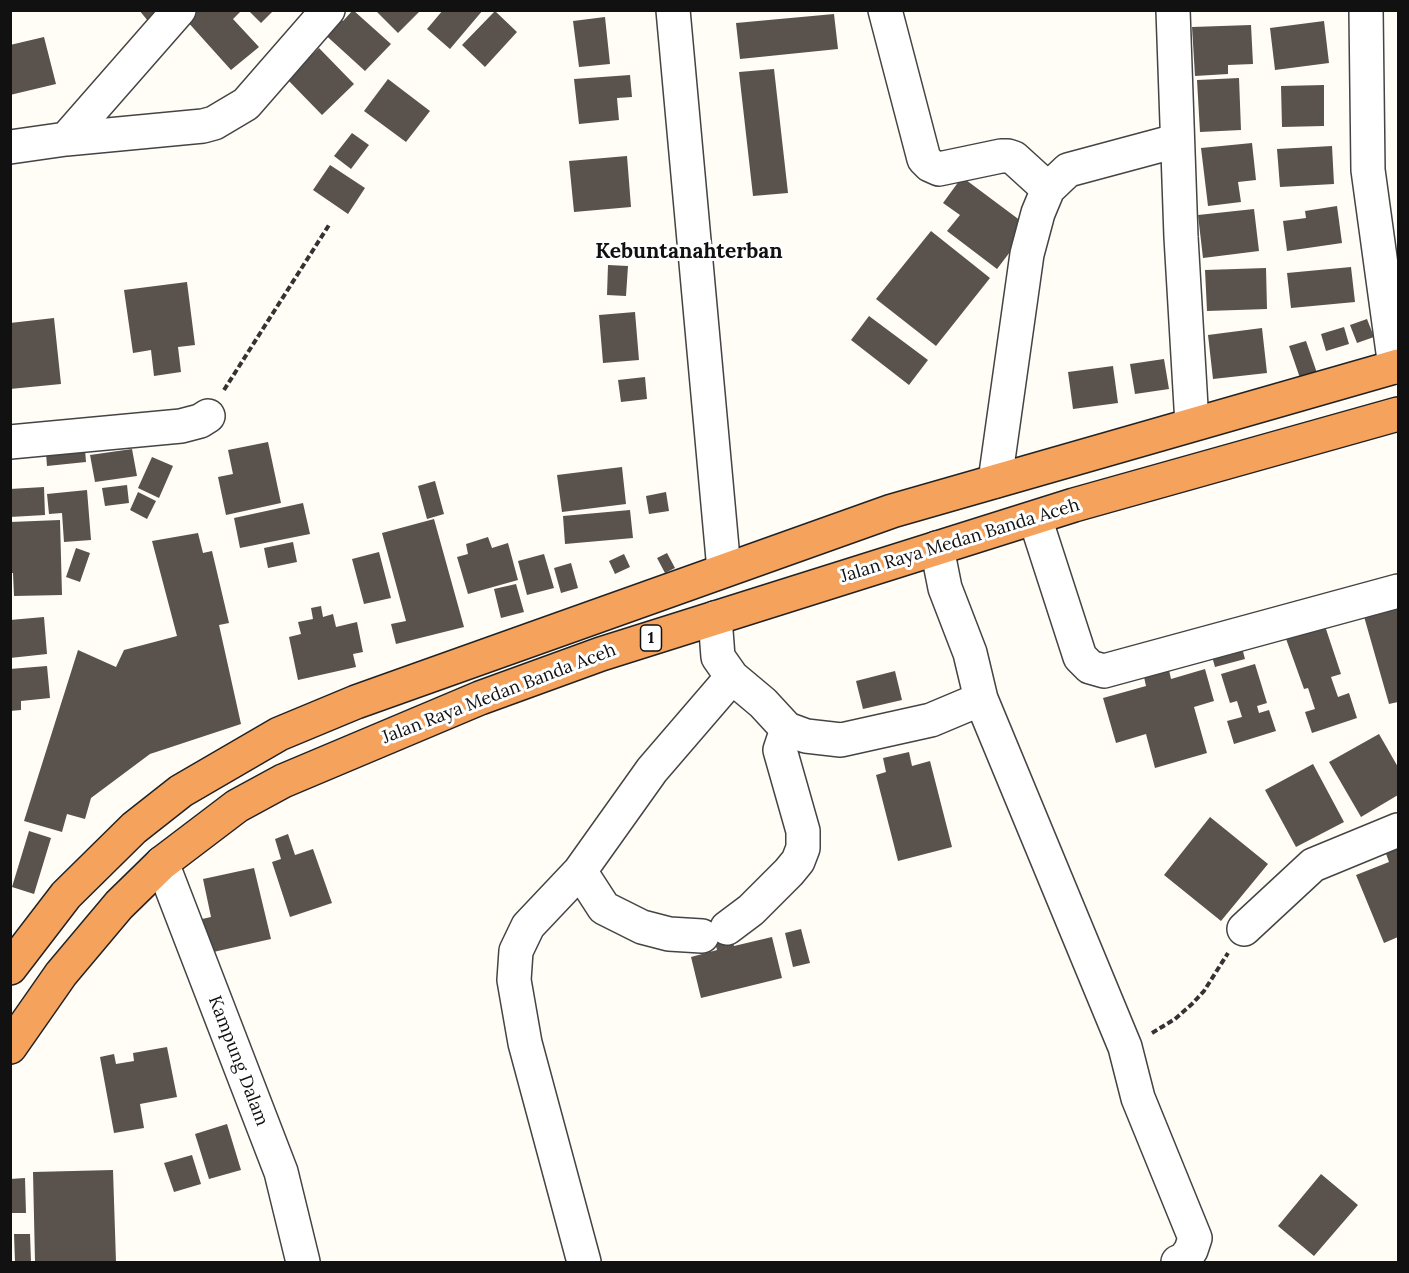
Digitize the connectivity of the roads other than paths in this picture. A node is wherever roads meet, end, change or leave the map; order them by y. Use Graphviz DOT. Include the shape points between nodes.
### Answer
graph roads {
  1 [pos="179,10"];
  2 [pos="328,10"];
  3 [pos="673,10"];
  4 [pos="885,10"];
  5 [pos="1173,10"];
  6 [pos="1366,10"];
  7 [pos="66,139"];
  8 [pos="1176,141"];
  9 [pos="10,147"];
  10 [pos="1048,189"];
  11 [pos="1397,366"];
  12 [pos="1398,414"];
  13 [pos="208,416"];
  14 [pos="1192,424"];
  15 [pos="10,442"];
  16 [pos="1060,462"];
  17 [pos="995,481"];
  18 [pos="1074,505"];
  19 [pos="1035,518"];
  20 [pos="937,548"];
  21 [pos="724,570"];
  22 [pos="1398,591"];
  23 [pos="715,618"];
  24 [pos="732,677"];
  25 [pos="981,699"];
  26 [pos="787,729"];
  27 [pos="1398,830"];
  28 [pos="162,863"];
  29 [pos="580,871"];
  30 [pos="1244,929"];
  31 [pos="10,969"];
  32 [pos="10,1047"];
  33 [pos="1183,1262"];
  34 [pos="303,1263"];
  35 [pos="584,1263"];
  1 -- 7 [label="street"];
  2 -- 7 [label="street" via="246,104 224,118 203,126"];
  3 -- 21 [label="street"];
  4 -- 10 [label="street" via="924,159 939,169 1008,156"];
  5 -- 8 [label="street"];
  6 -- 11 [label="street" via="1368,170"];
  7 -- 9 [label="street"];
  8 -- 10 [label="street" via="1068,170"];
  8 -- 14 [label="street"];
  10 -- 17 [label="street" via="1027,254"];
  11 -- 14 [label="highway, Jalan Raya Medan Banda Aceh / 1"];
  12 -- 18 [label="highway, Jalan Raya Medan Banda Aceh / 1"];
  13 -- 15 [label="street" via="181,426"];
  14 -- 16 [label="highway, Jalan Raya Medan Banda Aceh / 1"];
  16 -- 17 [label="highway, Jalan Raya Medan Banda Aceh / 1"];
  16 -- 18 [label="highway"];
  17 -- 21 [label="highway, Jalan Raya Medan Banda Aceh / 1"];
  18 -- 19 [label="highway, Jalan Raya Medan Banda Aceh / 1"];
  19 -- 20 [label="highway, Jalan Raya Medan Banda Aceh / 1"];
  19 -- 22 [label="street" via="1080,657 1090,667 1104,670"];
  20 -- 23 [label="highway, Jalan Raya Medan Banda Aceh / 1"];
  20 -- 25 [label="street" via="945,588 970,653"];
  21 -- 31 [label="highway, Jalan Raya Medan Banda Aceh / 1" via="356,702 279,734 181,791 134,828 66,896"];
  23 -- 24 [label="street" via="718,657"];
  23 -- 28 [label="highway, Jalan Raya Medan Banda Aceh / 1" via="480,698 314,767 237,806"];
  24 -- 26 [label="street"];
  24 -- 29 [label="street" via="652,770"];
  25 -- 26 [label="street" via="931,720 841,740 806,736"];
  25 -- 33 [label="street" via="1125,1047 1138,1098 1195,1238"];
  26 -- 29 [label="street" via="780,750 803,831 802,848 789,872 751,910 714,932 669,934 642,927 604,908"];
  27 -- 30 [label="street" via="1313,865"];
  28 -- 32 [label="highway, Jalan Raya Medan Banda Aceh / 1" via="119,905 61,974"];
  28 -- 34 [label="street, Kampung Dalam" via="281,1172"];
  29 -- 35 [label="street" via="528,926 516,951 514,980 525,1043"];
}
